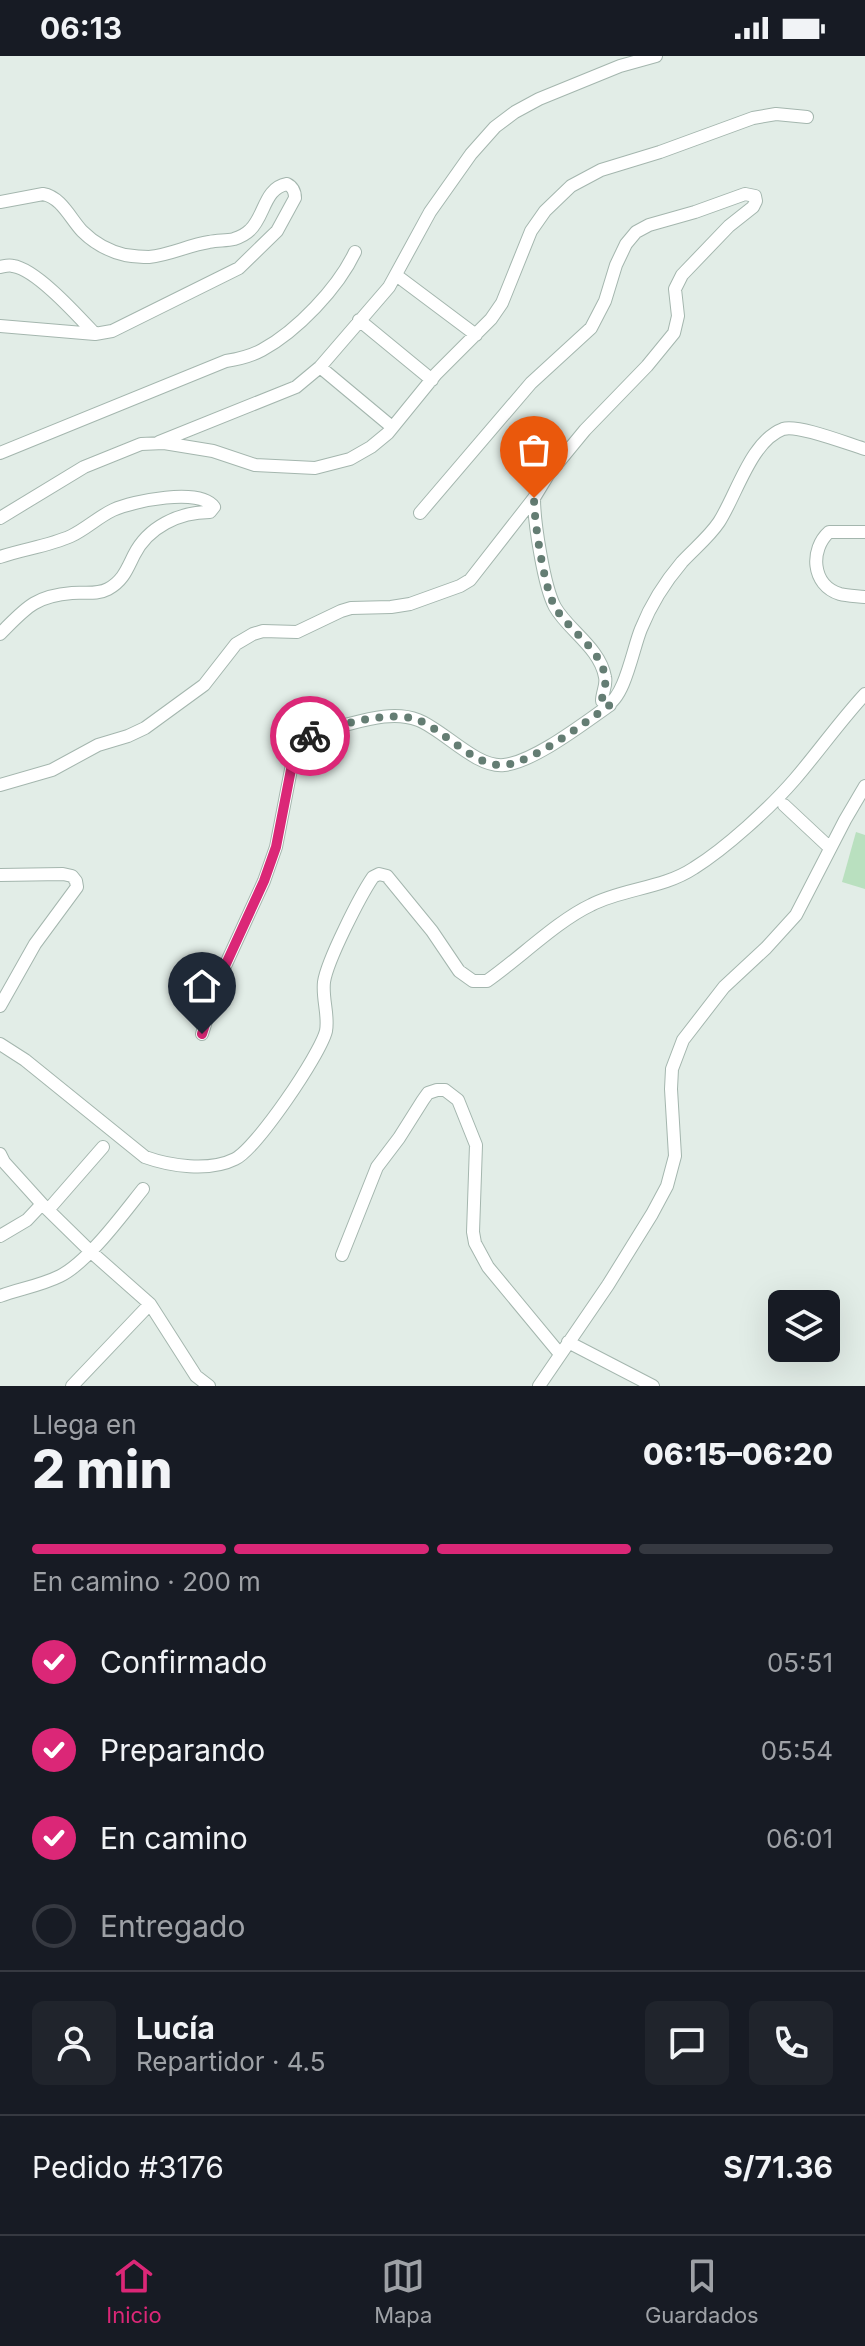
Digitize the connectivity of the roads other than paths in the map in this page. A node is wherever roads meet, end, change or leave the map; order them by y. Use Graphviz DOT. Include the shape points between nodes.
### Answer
graph roads {
  1 [pos="656,56"];
  2 [pos="807,117"];
  3 [pos="0,202"];
  4 [pos="355,252"];
  5 [pos="0,267"];
  6 [pos="396,275"];
  7 [pos="359,320"];
  8 [pos="0,326"];
  9 [pos="95,334"];
  10 [pos="476,335"];
  11 [pos="320,367"];
  12 [pos="432,380"];
  13 [pos="392,427"];
  14 [pos="156,443"];
  15 [pos="865,449"];
  16 [pos="0,453"];
  17 [pos="534,498"];
  18 [pos="420,513"];
  19 [pos="0,518"];
  20 [pos="865,532"];
  21 [pos="0,557"];
  22 [pos="865,597"];
  23 [pos="0,634"];
  24 [pos="865,694"];
  25 [pos="610,705"];
  26 [pos="0,785"];
  27 [pos="865,786"];
  28 [pos="784,805"];
  29 [pos="830,848"];
  30 [pos="0,875"];
  31 [pos="0,1006"];
  32 [pos="202,1034"];
  33 [pos="0,1044"];
  34 [pos="103,1147"];
  35 [pos="0,1154"];
  36 [pos="143,1189"];
  37 [pos="45,1207"];
  38 [pos="0,1236"];
  39 [pos="90,1251"];
  40 [pos="342,1255"];
  41 [pos="0,1296"];
  42 [pos="150,1304"];
  43 [pos="568,1342"];
  44 [pos="560,1354"];
  45 [pos="72,1386"];
  46 [pos="209,1386"];
  47 [pos="539,1386"];
  48 [pos="653,1386"];
  1 -- 6 [label="street" via="539,99 495,127 430,212"];
  2 -- 10 [label="street" via="753,118 582,179 538,221 502,303"];
  3 -- 9 [label="street" via="49,195 94,242 109,251 149,257 235,239 253,228 278,186 293,189 295,198 277,231 239,268 112,331"];
  4 -- 16 [label="street" via="333,287 263,350"];
  5 -- 9 [label="street" via="12,265 30,274"];
  6 -- 7 [label="street"];
  6 -- 10 [label="street"];
  7 -- 11 [label="street"];
  7 -- 12 [label="street"];
  8 -- 9 [label="street"];
  10 -- 12 [label="street"];
  11 -- 13 [label="street"];
  11 -- 14 [label="street" via="296,387"];
  12 -- 13 [label="street"];
  13 -- 14 [label="street" via="350,459 315,468 249,465 213,451"];
  14 -- 19 [label="street" via="84,467"];
  15 -- 25 [label="street" via="791,427 760,445 719,522 656,597"];
  17 -- 18 [label="street" via="585,430 674,333 679,279 753,207 755,196 745,194 636,232 616,265 591,328 531,383"];
  17 -- 25 [label="street" via="552,601 603,670 602,701"];
  17 -- 26 [label="street" via="460,586 401,606 351,608 297,632 253,634 230,651 204,685 145,728 52,770"];
  20 -- 22 [label="street" via="829,532 815,558 825,584 839,593"];
  21 -- 23 [label="street" via="68,537 134,503 195,497 214,507 153,531 110,588 44,597"];
  24 -- 33 [label="street" via="783,792 701,864 662,884 588,906 487,981 463,975 387,876 373,877 328,966 322,1043 265,1128 234,1160 195,1165 145,1157"];
  25 -- 32 [label="street" via="535,754 507,765 495,766 474,756 416,719 391,716 313,734 301,742 294,754 276,847 220,977"];
  27 -- 29 [label="street"];
  28 -- 29 [label="street"];
  29 -- 43 [label="street" via="796,915 724,987 683,1040 672,1069 675,1156 667,1186"];
  30 -- 31 [label="street" via="63,874 72,876 77,887 35,944"];
  34 -- 37 [label="street"];
  35 -- 37 [label="street"];
  36 -- 39 [label="street"];
  37 -- 38 [label="street"];
  37 -- 39 [label="street"];
  39 -- 41 [label="street" via="60,1276"];
  39 -- 42 [label="street"];
  40 -- 44 [label="street" via="377,1167 428,1093 445,1090 458,1100 476,1145 475,1243 488,1267"];
  42 -- 45 [label="street"];
  42 -- 46 [label="street" via="196,1376"];
  43 -- 44 [label="street"];
  43 -- 48 [label="street"];
  44 -- 47 [label="street"];
}
